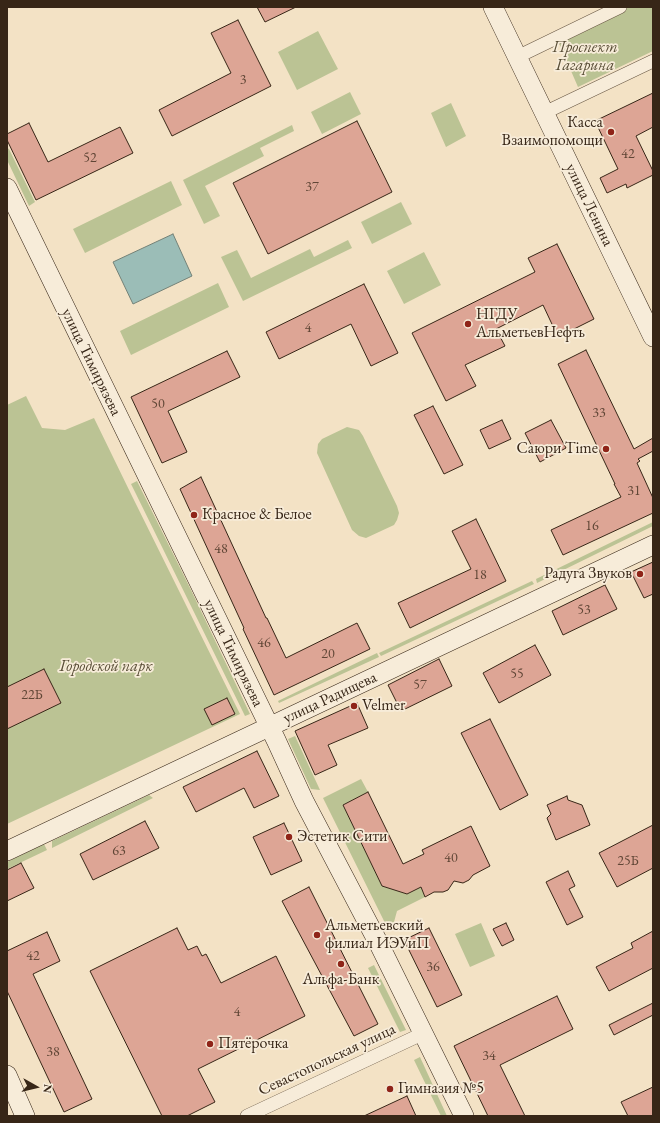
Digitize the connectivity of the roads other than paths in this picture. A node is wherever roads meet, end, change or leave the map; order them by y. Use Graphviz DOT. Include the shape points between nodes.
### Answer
graph roads {
  1 [pos="493,7"];
  2 [pos="620,7"];
  3 [pos="517,57"];
  4 [pos="653,61"];
  5 [pos="544,113"];
  6 [pos="7,188"];
  7 [pos="653,338"];
  8 [pos="653,544"];
  9 [pos="269,727"];
  10 [pos="7,851"];
  11 [pos="422,1034"];
  12 [pos="7,1075"];
  13 [pos="25,1116"];
  14 [pos="247,1116"];
  15 [pos="464,1116"];
  1 -- 3 [label="street, улица Ленина"];
  2 -- 3 [label="street"];
  3 -- 5 [label="street, улица Ленина"];
  4 -- 5 [label="street"];
  5 -- 7 [label="street, улица Ленина"];
  6 -- 9 [label="street, улица Тимирязева"];
  8 -- 9 [label="street, улица Радищева"];
  9 -- 10 [label="street, улица Радищева"];
  9 -- 11 [label="street, улица Тимирязева" via="304,802 379,944"];
  11 -- 14 [label="street, Севастопольская улица"];
  11 -- 15 [label="street, улица Тимирязева"];
  12 -- 13 [label="street"];
}
